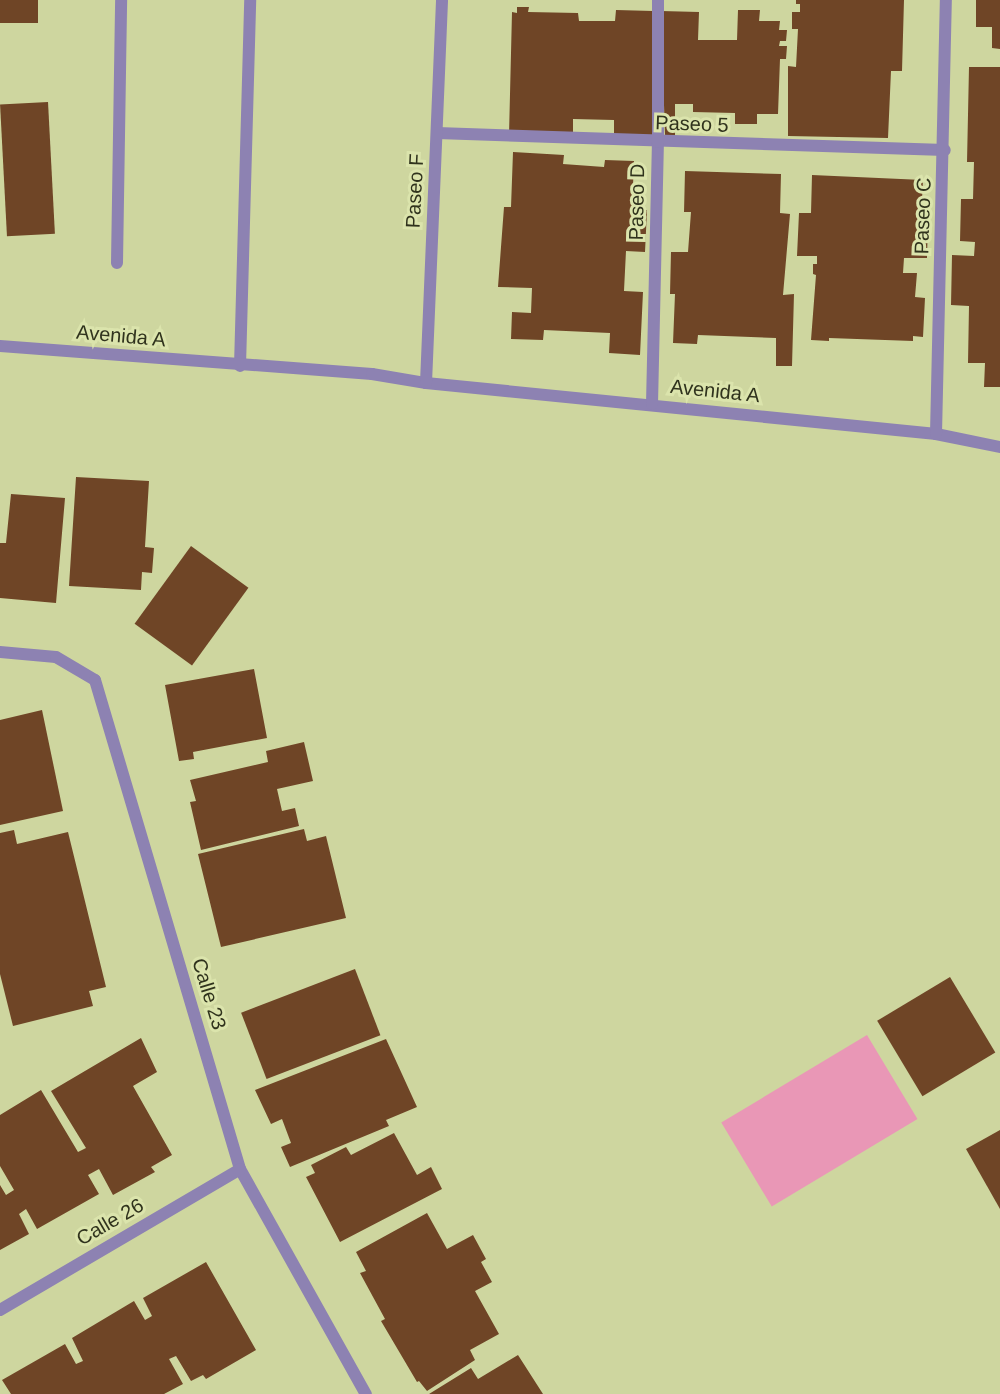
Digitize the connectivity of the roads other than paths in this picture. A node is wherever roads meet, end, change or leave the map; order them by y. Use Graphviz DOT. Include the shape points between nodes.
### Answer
graph roads {
  1 [pos="121,0"];
  2 [pos="250,0"];
  3 [pos="442,0"];
  4 [pos="658,0"];
  5 [pos="946,0"];
  6 [pos="437,133"];
  7 [pos="658,142"];
  8 [pos="945,150"];
  9 [pos="117,263"];
  10 [pos="0,346"];
  11 [pos="240,366"];
  12 [pos="426,383"];
  13 [pos="652,404"];
  14 [pos="936,434"];
  15 [pos="1000,447"];
  16 [pos="0,652"];
  17 [pos="240,1169"];
  18 [pos="0,1310"];
  19 [pos="366,1394"];
  1 -- 9 [label="street"];
  2 -- 11 [label="street"];
  3 -- 6 [label="street, Paseo F"];
  4 -- 7 [label="street, Paseo D"];
  5 -- 8 [label="street, Paseo C"];
  6 -- 7 [label="street, Paseo 5"];
  6 -- 12 [label="street, Paseo F"];
  7 -- 8 [label="street, Paseo 5"];
  7 -- 13 [label="street, Paseo D"];
  8 -- 14 [label="street, Paseo C"];
  10 -- 11 [label="street, Avenida A"];
  11 -- 12 [label="street, Avenida A" via="372,374"];
  12 -- 13 [label="street, Avenida A"];
  13 -- 14 [label="street, Avenida A"];
  14 -- 15 [label="street, Avenida A"];
  16 -- 17 [label="street, Calle 23" via="56,657 94,680"];
  17 -- 18 [label="street, Calle 26"];
  17 -- 19 [label="street, Calle 23"];
}
